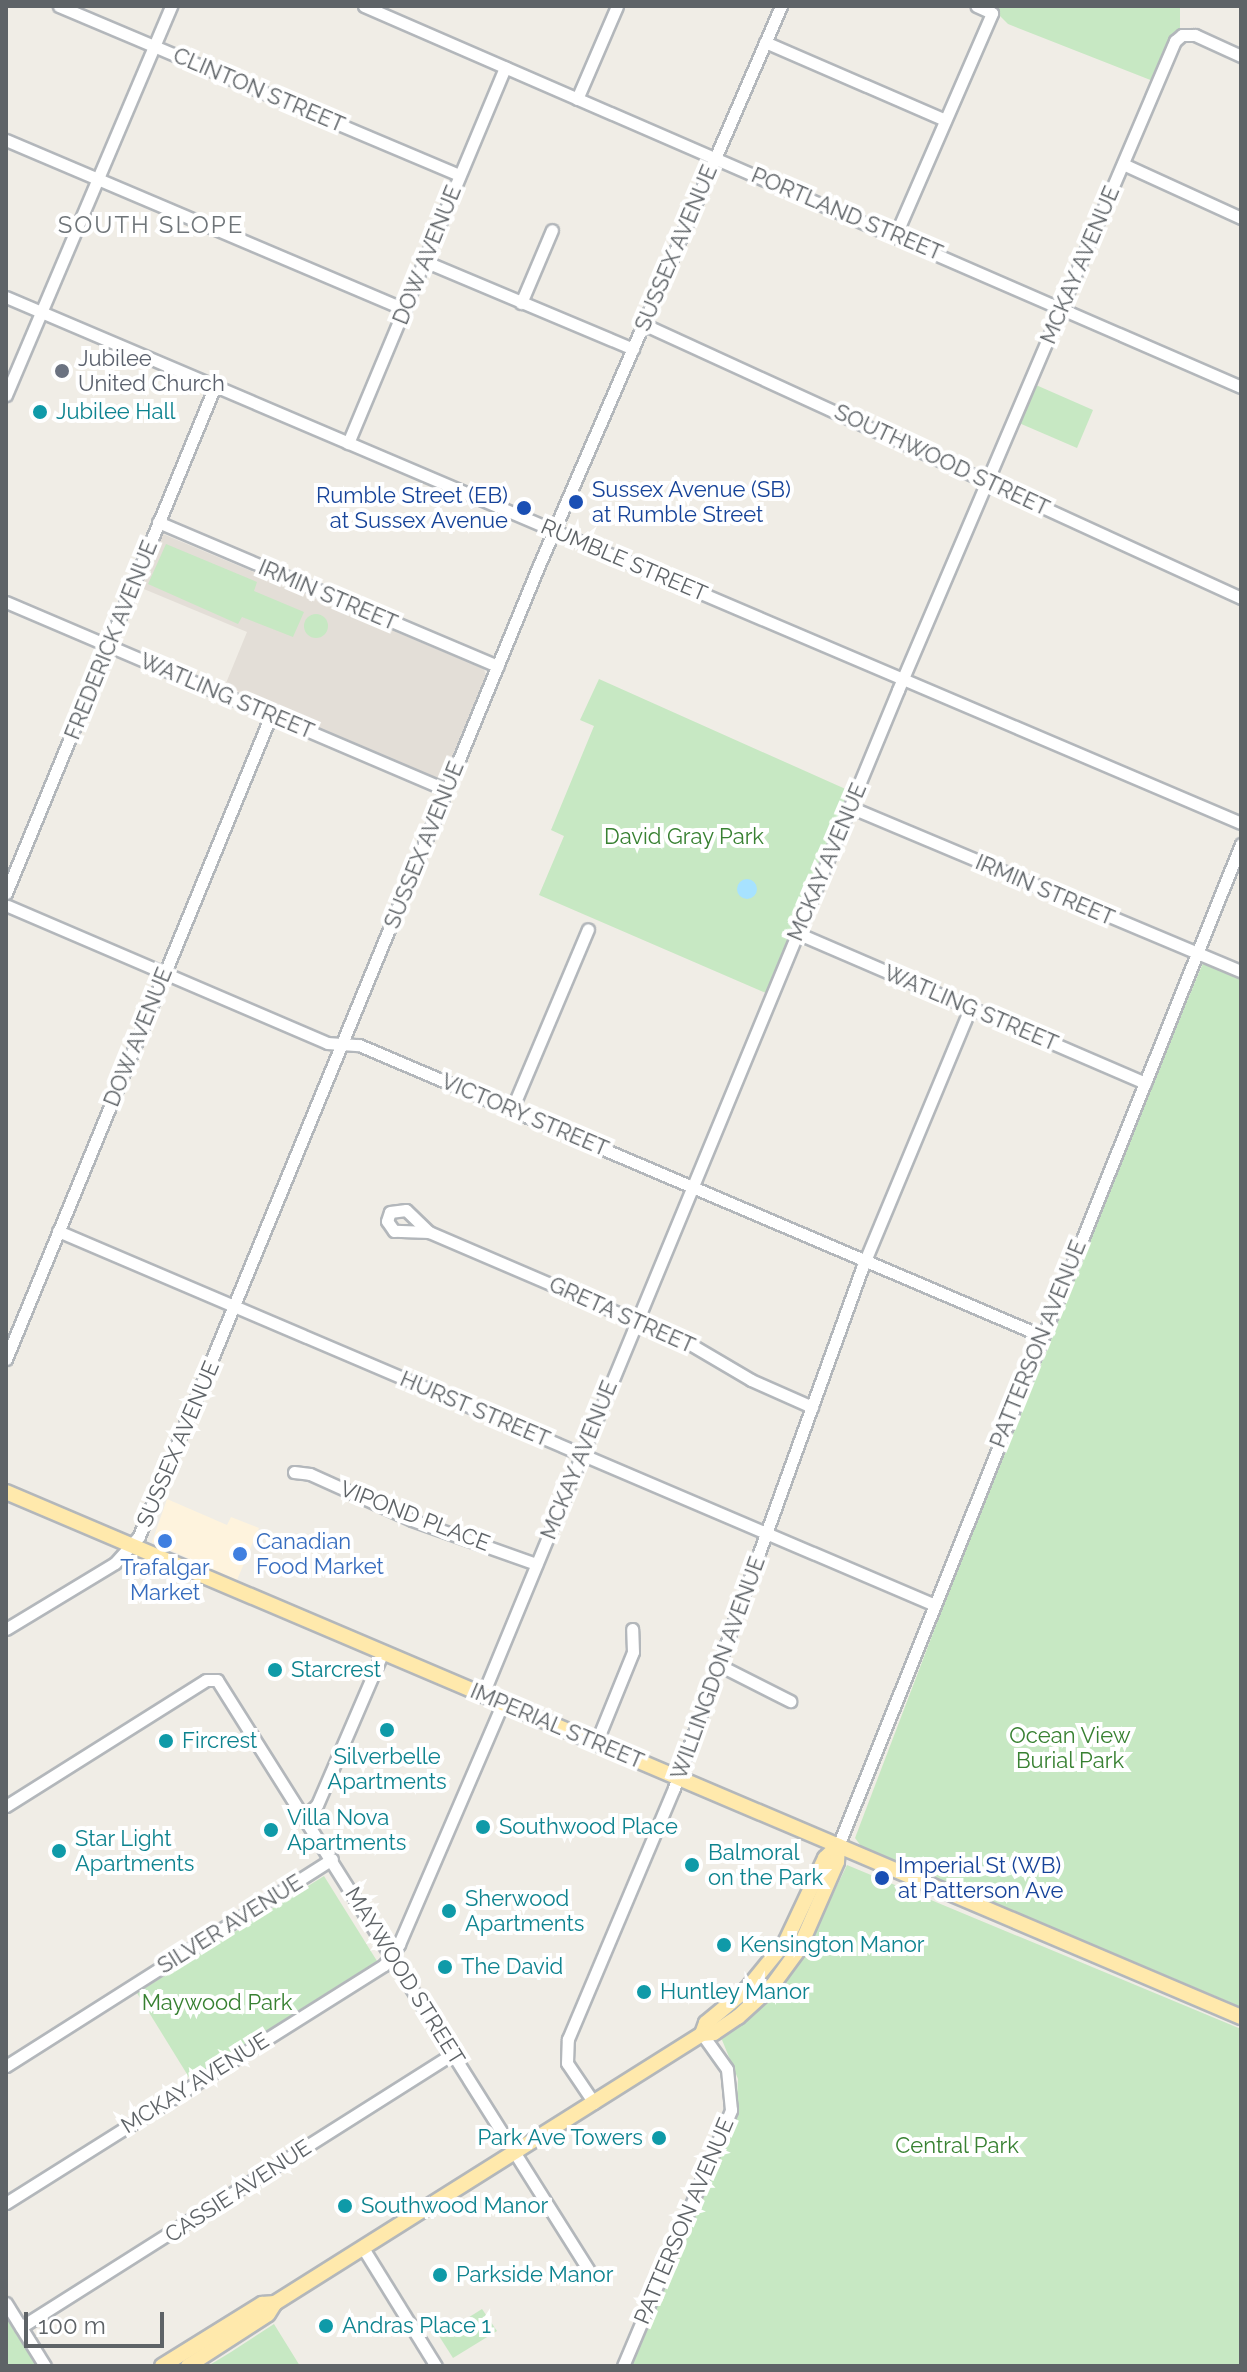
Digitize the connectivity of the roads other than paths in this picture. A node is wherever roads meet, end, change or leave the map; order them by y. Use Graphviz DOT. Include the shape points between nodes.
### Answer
graph roads {
  1 [pos="59,6"];
  2 [pos="171,6"];
  3 [pos="364,6"];
  4 [pos="617,6"];
  5 [pos="781,6"];
  6 [pos="976,6"];
  7 [pos="765,42"];
  8 [pos="154,46"];
  9 [pos="1241,56"];
  10 [pos="505,68"];
  11 [pos="577,99"];
  12 [pos="945,120"];
  13 [pos="6,140"];
  14 [pos="715,158"];
  15 [pos="1123,164"];
  16 [pos="459,175"];
  17 [pos="96,178"];
  18 [pos="1241,218"];
  19 [pos="552,230"];
  20 [pos="896,234"];
  21 [pos="424,261"];
  22 [pos="6,297"];
  23 [pos="521,303"];
  24 [pos="1062,308"];
  25 [pos="405,309"];
  26 [pos="39,311"];
  27 [pos="643,324"];
  28 [pos="633,349"];
  29 [pos="215,386"];
  30 [pos="1241,387"];
  31 [pos="6,395"];
  32 [pos="348,443"];
  33 [pos="989,481"];
  34 [pos="158,522"];
  35 [pos="555,530"];
  36 [pos="1241,598"];
  37 [pos="6,602"];
  38 [pos="109,645"];
  39 [pos="498,666"];
  40 [pos="903,678"];
  41 [pos="271,715"];
  42 [pos="447,790"];
  43 [pos="850,807"];
  44 [pos="1241,823"];
  45 [pos="1241,844"];
  46 [pos="6,893"];
  47 [pos="7,905"];
  48 [pos="588,929"];
  49 [pos="797,933"];
  50 [pos="1198,954"];
  51 [pos="1241,971"];
  52 [pos="165,972"];
  53 [pos="970,1008"];
  54 [pos="342,1043"];
  55 [pos="1145,1083"];
  56 [pos="512,1109"];
  57 [pos="692,1186"];
  58 [pos="58,1231"];
  59 [pos="429,1232"];
  60 [pos="865,1260"];
  61 [pos="235,1306"];
  62 [pos="636,1320"];
  63 [pos="1040,1335"];
  64 [pos="6,1359"];
  65 [pos="812,1407"];
  66 [pos="581,1454"];
  67 [pos="294,1472"];
  68 [pos="6,1492"];
  69 [pos="766,1533"];
  70 [pos="132,1545"];
  71 [pos="536,1564"];
  72 [pos="935,1605"];
  73 [pos="6,1629"];
  74 [pos="632,1629"];
  75 [pos="383,1652"];
  76 [pos="719,1665"];
  77 [pos="483,1694"];
  78 [pos="790,1701"];
  79 [pos="503,1702"];
  80 [pos="596,1743"];
  81 [pos="678,1777"];
  82 [pos="6,1806"];
  83 [pos="305,1816"];
  84 [pos="838,1846"];
  85 [pos="332,1859"];
  86 [pos="392,1956"];
  87 [pos="1241,2017"];
  88 [pos="702,2034"];
  89 [pos="454,2053"];
  90 [pos="6,2066"];
  91 [pos="594,2103"];
  92 [pos="515,2153"];
  93 [pos="6,2203"];
  94 [pos="363,2248"];
  95 [pos="593,2277"];
  96 [pos="6,2303"];
  97 [pos="275,2303"];
  98 [pos="21,2327"];
  99 [pos="45,2366"];
  100 [pos="162,2366"];
  101 [pos="188,2366"];
  102 [pos="436,2366"];
  103 [pos="623,2366"];
  1 -- 8 [label="street, CLINTON STREET"];
  2 -- 8 [label="street"];
  3 -- 10 [label="street, PORTLAND STREET"];
  4 -- 11 [label="street"];
  5 -- 7 [label="street, SUSSEX AVENUE"];
  6 -- 12 [label="street" via="992,13"];
  7 -- 12 [label="street"];
  7 -- 14 [label="street, SUSSEX AVENUE"];
  8 -- 16 [label="street, CLINTON STREET"];
  8 -- 17 [label="street"];
  9 -- 15 [label="street, MCKAY AVENUE" via="1195,35 1182,35"];
  10 -- 11 [label="street, PORTLAND STREET"];
  10 -- 16 [label="street, DOW AVENUE"];
  11 -- 14 [label="street, PORTLAND STREET"];
  12 -- 20 [label="street"];
  13 -- 17 [label="street"];
  14 -- 20 [label="street, PORTLAND STREET"];
  14 -- 27 [label="street, SUSSEX AVENUE"];
  15 -- 18 [label="street"];
  15 -- 24 [label="street, MCKAY AVENUE"];
  16 -- 21 [label="street, DOW AVENUE"];
  17 -- 25 [label="street"];
  17 -- 26 [label="street"];
  19 -- 23 [label="street"];
  20 -- 24 [label="street, PORTLAND STREET"];
  21 -- 23 [label="street"];
  21 -- 25 [label="street, DOW AVENUE"];
  22 -- 26 [label="street, RUMBLE STREET"];
  23 -- 28 [label="street"];
  24 -- 30 [label="street, PORTLAND STREET"];
  24 -- 33 [label="street, MCKAY AVENUE"];
  25 -- 32 [label="street, DOW AVENUE"];
  26 -- 29 [label="street, RUMBLE STREET"];
  26 -- 31 [label="street"];
  27 -- 28 [label="street, SUSSEX AVENUE"];
  27 -- 33 [label="street, SOUTHWOOD STREET"];
  28 -- 35 [label="street, SUSSEX AVENUE"];
  29 -- 32 [label="street, RUMBLE STREET"];
  29 -- 34 [label="street, FREDERICK AVENUE"];
  32 -- 35 [label="street, RUMBLE STREET"];
  33 -- 36 [label="street, SOUTHWOOD STREET"];
  33 -- 40 [label="street, MCKAY AVENUE"];
  34 -- 38 [label="street, FREDERICK AVENUE"];
  34 -- 39 [label="street, IRMIN STREET"];
  35 -- 39 [label="street, SUSSEX AVENUE"];
  35 -- 40 [label="street, RUMBLE STREET"];
  37 -- 38 [label="street, WATLING STREET"];
  38 -- 41 [label="street, WATLING STREET"];
  38 -- 46 [label="street, FREDERICK AVENUE"];
  39 -- 42 [label="street, SUSSEX AVENUE"];
  40 -- 43 [label="street, MCKAY AVENUE"];
  40 -- 44 [label="street, RUMBLE STREET"];
  41 -- 42 [label="street, WATLING STREET"];
  41 -- 52 [label="street, DOW AVENUE"];
  42 -- 54 [label="street, SUSSEX AVENUE"];
  43 -- 49 [label="street, MCKAY AVENUE"];
  43 -- 50 [label="street, IRMIN STREET"];
  45 -- 50 [label="street, PATTERSON AVENUE"];
  47 -- 52 [label="street, VICTORY STREET"];
  48 -- 56 [label="street"];
  49 -- 53 [label="street, WATLING STREET"];
  49 -- 57 [label="street, MCKAY AVENUE"];
  50 -- 51 [label="street, IRMIN STREET"];
  50 -- 55 [label="street, PATTERSON AVENUE"];
  52 -- 54 [label="street, VICTORY STREET" via="327,1043"];
  52 -- 58 [label="street, DOW AVENUE"];
  53 -- 55 [label="street, WATLING STREET"];
  53 -- 60 [label="street, WILLINGDON AVENUE"];
  54 -- 56 [label="street, VICTORY STREET" via="359,1045"];
  54 -- 61 [label="street, SUSSEX AVENUE"];
  55 -- 63 [label="street, PATTERSON AVENUE"];
  56 -- 57 [label="street, VICTORY STREET"];
  57 -- 60 [label="street, VICTORY STREET"];
  57 -- 62 [label="street, MCKAY AVENUE"];
  58 -- 61 [label="street, HURST STREET"];
  58 -- 64 [label="street, DOW AVENUE"];
  59 -- 62 [label="street, GRETA STREET"];
  60 -- 63 [label="street, VICTORY STREET"];
  60 -- 65 [label="street, WILLINGDON AVENUE"];
  61 -- 66 [label="street, HURST STREET"];
  61 -- 70 [label="street, SUSSEX AVENUE"];
  62 -- 65 [label="street, GRETA STREET"];
  62 -- 66 [label="street, MCKAY AVENUE"];
  63 -- 72 [label="street, PATTERSON AVENUE"];
  65 -- 69 [label="street, WILLINGDON AVENUE"];
  66 -- 69 [label="street, HURST STREET"];
  66 -- 71 [label="street, MCKAY AVENUE"];
  67 -- 71 [label="street, VIPOND PLACE"];
  68 -- 70 [label="main road, IMPERIAL STREET"];
  69 -- 72 [label="street, HURST STREET"];
  69 -- 76 [label="street, WILLINGDON AVENUE"];
  70 -- 73 [label="street, SUSSEX AVENUE" via="115,1563"];
  70 -- 75 [label="main road, IMPERIAL STREET"];
  71 -- 77 [label="street, MCKAY AVENUE"];
  72 -- 84 [label="street, PATTERSON AVENUE"];
  74 -- 80 [label="street" via="633,1652"];
  75 -- 77 [label="main road, IMPERIAL STREET"];
  75 -- 83 [label="street" via="317,1805"];
  76 -- 78 [label="street"];
  76 -- 81 [label="street, WILLINGDON AVENUE"];
  77 -- 79 [label="main road, IMPERIAL STREET"];
  79 -- 80 [label="main road, IMPERIAL STREET"];
  79 -- 86 [label="street"];
  80 -- 81 [label="main road, IMPERIAL STREET"];
  81 -- 84 [label="main road, IMPERIAL STREET"];
  81 -- 91 [label="street, WILLINGDON AVENUE" via="568,2039 567,2063"];
  82 -- 83 [label="street, MAYWOOD STREET" via="214,1678"];
  83 -- 85 [label="street, MAYWOOD STREET"];
  84 -- 87 [label="main road, IMPERIAL STREET"];
  84 -- 88 [label="main road" via="825,1858 786,1941 747,1989 706,2023"];
  85 -- 86 [label="street, MAYWOOD STREET"];
  85 -- 90 [label="street, SILVER AVENUE"];
  86 -- 89 [label="street, MAYWOOD STREET"];
  86 -- 93 [label="street, MCKAY AVENUE"];
  88 -- 91 [label="main road"];
  88 -- 103 [label="street, PATTERSON AVENUE" via="727,2069 731,2110"];
  89 -- 92 [label="street, MAYWOOD STREET"];
  89 -- 98 [label="street, CASSIE AVENUE"];
  91 -- 92 [label="main road"];
  92 -- 94 [label="main road"];
  92 -- 95 [label="street, MAYWOOD STREET"];
  94 -- 97 [label="main road"];
  94 -- 102 [label="street"];
  96 -- 98 [label="street"];
  97 -- 100 [label="main road" via="262,2304"];
  97 -- 101 [label="main road" via="268,2314"];
  98 -- 99 [label="street"];
}
